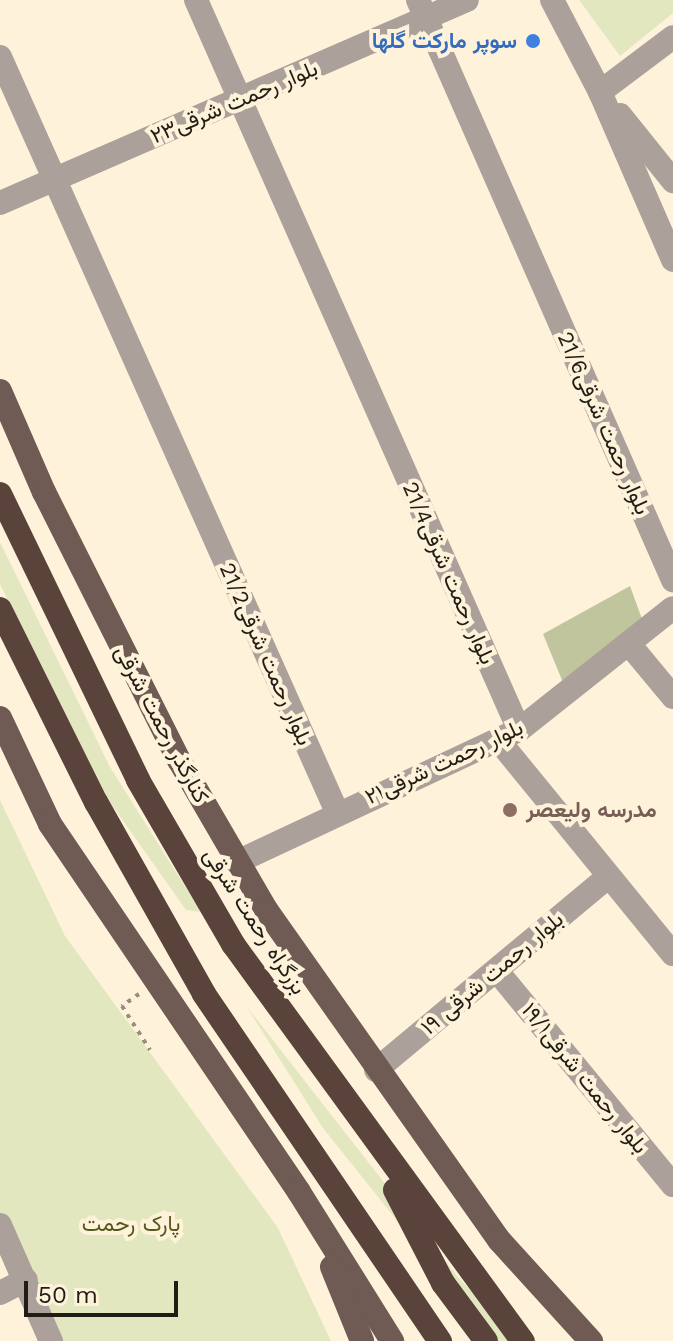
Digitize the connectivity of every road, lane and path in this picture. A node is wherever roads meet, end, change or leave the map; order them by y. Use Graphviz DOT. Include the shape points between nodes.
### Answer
graph roads {
  1 [pos="196,0"];
  2 [pos="467,0"];
  3 [pos="552,0"];
  4 [pos="422,9"];
  5 [pos="673,37"];
  6 [pos="0,57"];
  7 [pos="600,92"];
  8 [pos="240,99"];
  9 [pos="55,179"];
  10 [pos="673,181"];
  11 [pos="0,203"];
  12 [pos="673,260"];
  13 [pos="0,391"];
  14 [pos="0,494"];
  15 [pos="673,580"];
  16 [pos="673,608"];
  17 [pos="0,609"];
  18 [pos="629,644"];
  19 [pos="673,697"];
  20 [pos="0,718"];
  21 [pos="509,736"];
  22 [pos="337,812"];
  23 [pos="237,862"];
  24 [pos="608,877"];
  25 [pos="673,954"];
  26 [pos="497,971"];
  27 [pos="122,1006"];
  28 [pos="150,1050"];
  29 [pos="376,1070"];
  30 [pos="377,1145"];
  31 [pos="673,1185"];
  32 [pos="299,1192"];
  33 [pos="0,1225"];
  34 [pos="26,1280"];
  35 [pos="0,1293"];
  36 [pos="51,1341"];
  37 [pos="362,1341"];
  38 [pos="392,1341"];
  39 [pos="440,1341"];
  40 [pos="486,1341"];
  41 [pos="523,1341"];
  42 [pos="591,1341"];
  1 -- 8 [label="street, بلوار رحمت شرقی21/4"];
  2 -- 4 [label="street, بلوار رحمت شرقی۲۳"];
  3 -- 7 [label="street"];
  4 -- 8 [label="street, بلوار رحمت شرقی۲۳"];
  4 -- 15 [label="street, بلوار رحمت شرقی21/6"];
  5 -- 7 [label="street"];
  6 -- 9 [label="street, بلوار رحمت شرقی21/2"];
  7 -- 10 [label="street"];
  7 -- 12 [label="street"];
  8 -- 9 [label="street, بلوار رحمت شرقی۲۳"];
  8 -- 21 [label="street, بلوار رحمت شرقی21/4" via="379,415"];
  9 -- 11 [label="street, بلوار رحمت شرقی۲۳"];
  9 -- 22 [label="street, بلوار رحمت شرقی21/2"];
  13 -- 23 [label="main road, کنارگذر رحمت شرقی" via="44,492 172,747"];
  14 -- 30 [label="highway, بزرگراه رحمت شرقی" via="138,780 217,917"];
  16 -- 18 [label="street, بلوار رحمت شرقی۲۱"];
  17 -- 39 [label="highway" via="96,802 204,994"];
  18 -- 19 [label="street"];
  18 -- 21 [label="street, بلوار رحمت شرقی۲۱"];
  20 -- 32 [label="main road" via="50,824"];
  21 -- 22 [label="street, بلوار رحمت شرقی۲۱"];
  21 -- 24 [label="street, بلوار رحمت شرقی21/4"];
  22 -- 23 [label="street, بلوار رحمت شرقی۲۱"];
  23 -- 29 [label="main road, کنارگذر رحمت شرقی"];
  24 -- 25 [label="street, بلوار رحمت شرقی21/4"];
  24 -- 26 [label="street, بلوار رحمت شرقی ۱۹"];
  26 -- 29 [label="street, بلوار رحمت شرقی ۱۹"];
  26 -- 31 [label="street, بلوار رحمت شرقی۱۹/۱"];
  27 -- 28 [label="path"];
  29 -- 42 [label="main road, کنارگذر رحمت شرقی" via="499,1240"];
  30 -- 40 [label="highway" via="402,1207 443,1283"];
  30 -- 41 [label="highway, بزرگراه رحمت شرقی"];
  32 -- 37 [label="main road"];
  32 -- 38 [label="main road"];
  33 -- 34 [label="street"];
  34 -- 35 [label="street"];
  34 -- 36 [label="street"];
}
